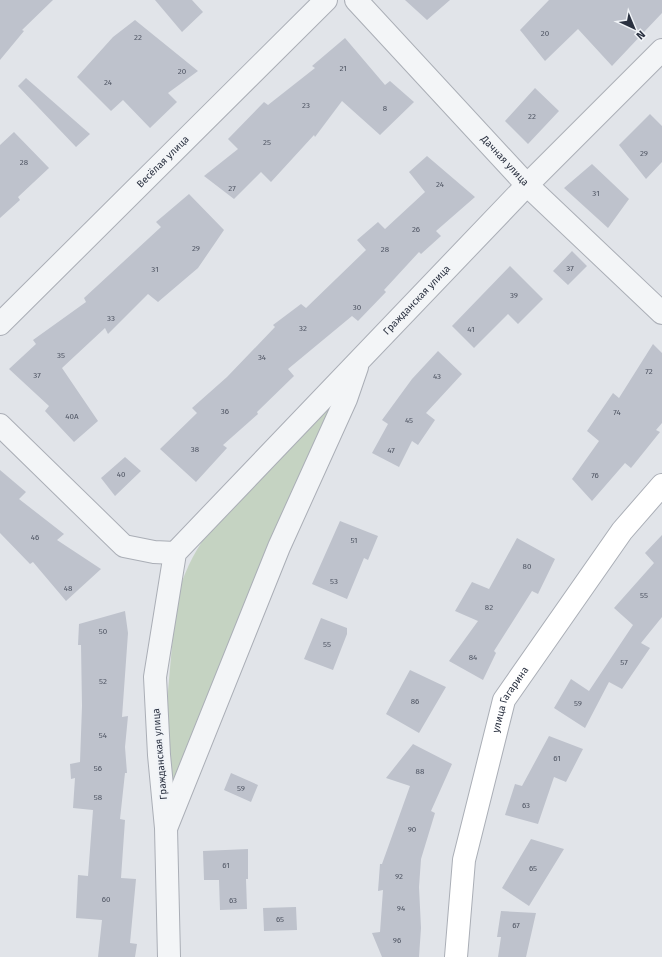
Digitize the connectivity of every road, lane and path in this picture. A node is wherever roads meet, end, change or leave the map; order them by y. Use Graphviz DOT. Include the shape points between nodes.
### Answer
graph roads {
  1 [pos="326,0"];
  2 [pos="356,0"];
  3 [pos="662,50"];
  4 [pos="527,186"];
  5 [pos="662,313"];
  6 [pos="0,324"];
  7 [pos="360,360"];
  8 [pos="0,425"];
  9 [pos="662,485"];
  10 [pos="175,553"];
  11 [pos="166,828"];
  12 [pos="169,957"];
  13 [pos="456,957"];
  1 -- 6 [label="street, Весёлая улица"];
  2 -- 4 [label="street, Дачная улица"];
  3 -- 4 [label="street, Гражданская улица"];
  4 -- 5 [label="street, Дачная улица"];
  4 -- 7 [label="street, Гражданская улица"];
  7 -- 10 [label="street, Гражданская улица"];
  7 -- 11 [label="street" via="346,399 279,547"];
  8 -- 10 [label="street" via="124,546"];
  9 -- 13 [label="main road, улица Гагарина" via="622,531 504,700 464,860"];
  10 -- 11 [label="street, Гражданская улица" via="155,677"];
  11 -- 12 [label="street, Гражданская улица"];
}
